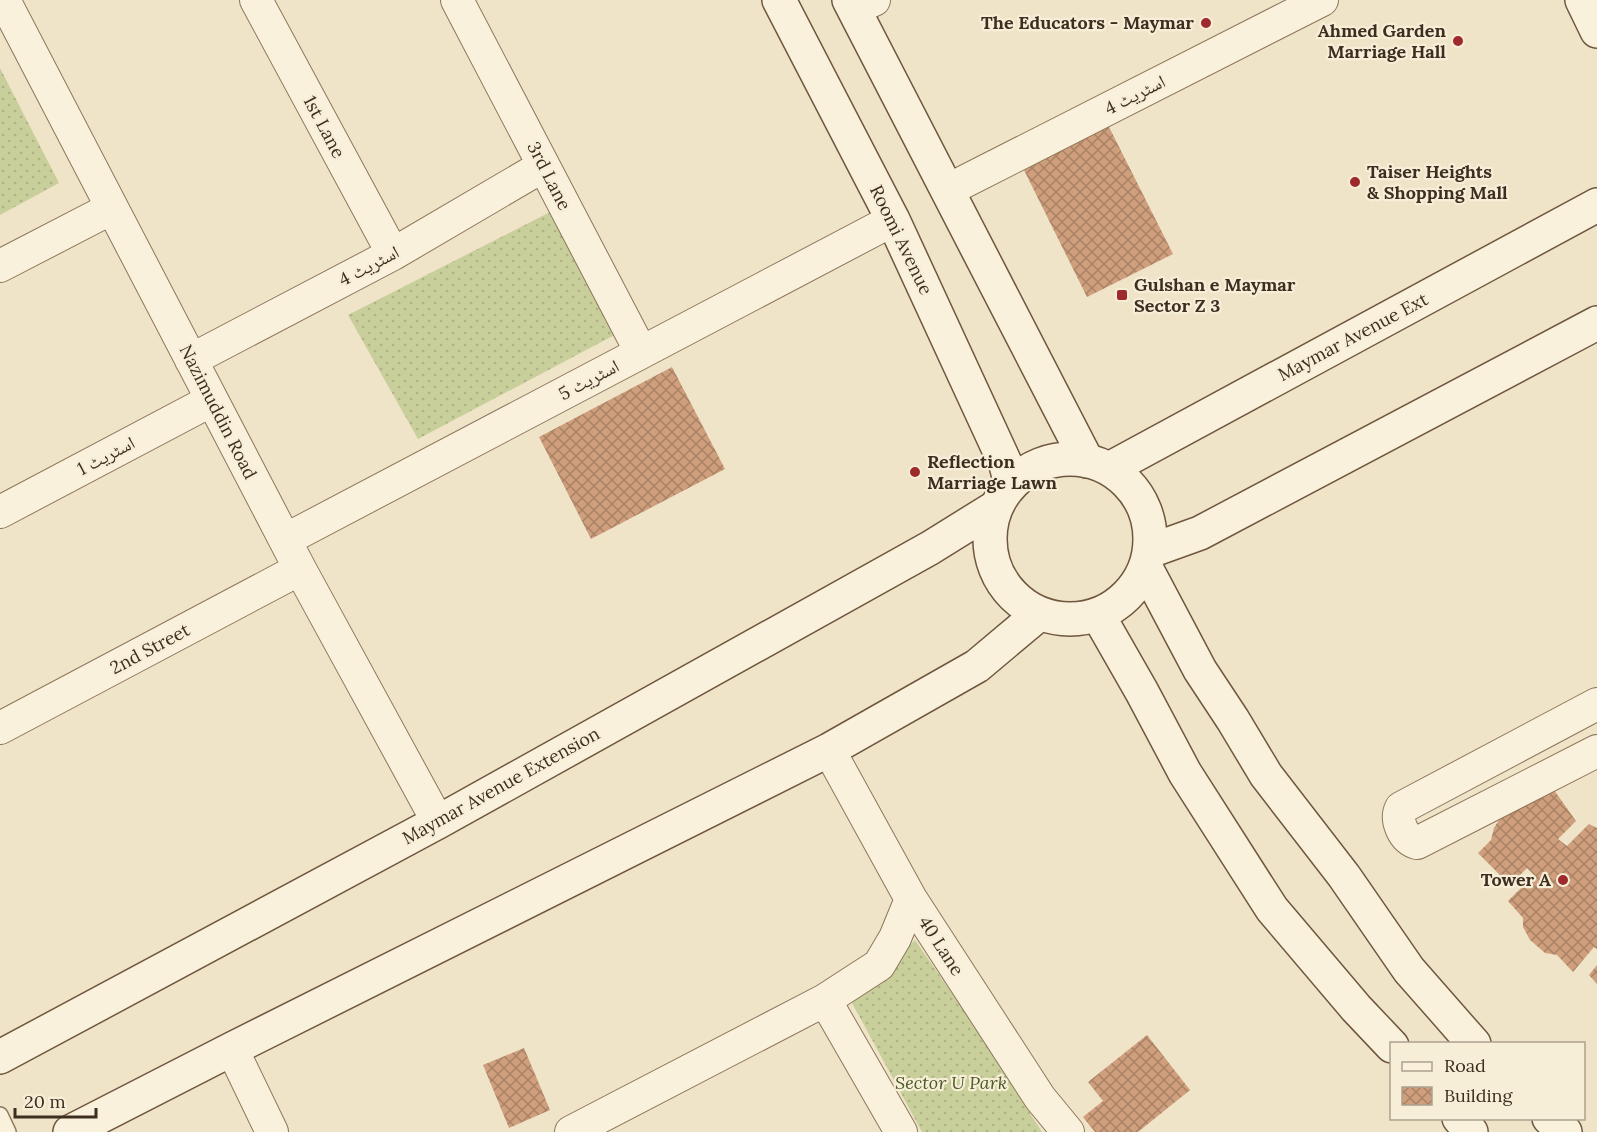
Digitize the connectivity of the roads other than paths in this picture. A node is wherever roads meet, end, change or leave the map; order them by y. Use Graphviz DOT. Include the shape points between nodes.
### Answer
graph roads {
  1 [pos="3,0"];
  2 [pos="256,0"];
  3 [pos="457,0"];
  4 [pos="779,0"];
  5 [pos="1322,0"];
  6 [pos="1582,0"];
  7 [pos="859,3"];
  8 [pos="1597,31"];
  9 [pos="543,166"];
  10 [pos="948,190"];
  11 [pos="1597,205"];
  12 [pos="112,208"];
  13 [pos="893,220"];
  14 [pos="393,254"];
  15 [pos="0,266"];
  16 [pos="1597,323"];
  17 [pos="640,352"];
  18 [pos="191,360"];
  19 [pos="212,400"];
  20 [pos="1098,465"];
  21 [pos="1004,496"];
  22 [pos="0,512"];
  23 [pos="285,540"];
  24 [pos="1148,559"];
  25 [pos="300,569"];
  26 [pos="1039,614"];
  27 [pos="1098,615"];
  28 [pos="1597,704"];
  29 [pos="0,728"];
  30 [pos="830,750"];
  31 [pos="1597,751"];
  32 [pos="438,822"];
  33 [pos="911,898"];
  34 [pos="825,1000"];
  35 [pos="1472,1042"];
  36 [pos="1390,1044"];
  37 [pos="232,1049"];
  38 [pos="0,1057"];
  39 [pos="0,1115"];
  40 [pos="1460,1120"];
  41 [pos="1550,1120"];
  42 [pos="8,1132"];
  43 [pos="70,1132"];
  44 [pos="272,1132"];
  45 [pos="571,1132"];
  46 [pos="901,1132"];
  47 [pos="1068,1132"];
  48 [pos="1471,1132"];
  49 [pos="1565,1132"];
  1 -- 12 [label="street, Nazimuddin Road"];
  2 -- 14 [label="street, 1st Lane"];
  3 -- 9 [label="street, 3rd Lane"];
  4 -- 13 [label="main road, Roomi Avenue"];
  5 -- 10 [label="street, اسٹریٹ 4"];
  6 -- 8 [label="main road"];
  7 -- 10 [label="main road"];
  9 -- 14 [label="street, اسٹریٹ 4"];
  9 -- 17 [label="street, 3rd Lane"];
  10 -- 20 [label="main road"];
  11 -- 20 [label="main road, Maymar Avenue Ext"];
  12 -- 15 [label="street"];
  12 -- 18 [label="street, Nazimuddin Road"];
  13 -- 17 [label="street, اسٹریٹ 5"];
  13 -- 21 [label="main road, Roomi Avenue" via="1006,465"];
  14 -- 18 [label="street, اسٹریٹ 4"];
  16 -- 24 [label="main road"];
  17 -- 23 [label="street, اسٹریٹ 5"];
  18 -- 19 [label="street, Nazimuddin Road"];
  19 -- 22 [label="street, اسٹریٹ 1"];
  19 -- 23 [label="street, Nazimuddin Road"];
  20 -- 21 [label="main road" via="1060,459 1033,468"];
  20 -- 24 [label="main road" via="1134,490 1148,519"];
  21 -- 26 [label="main road" via="990,538 995,570 1012,596"];
  21 -- 32 [label="main road, Maymar Avenue Extension" via="930,548"];
  23 -- 25 [label="street, Nazimuddin Road"];
  24 -- 27 [label="main road" via="1127,597"];
  24 -- 35 [label="main road" via="1200,670 1266,775 1344,876 1409,970"];
  25 -- 29 [label="street, 2nd Street"];
  25 -- 32 [label="street, Nazimuddin Road"];
  26 -- 27 [label="main road" via="1068,620"];
  26 -- 30 [label="main road" via="977,666"];
  27 -- 36 [label="main road" via="1185,773 1272,909"];
  28 -- 31 [label="street" via="1401,807 1398,821 1405,835 1417,843"];
  30 -- 33 [label="street, 40 Lane"];
  30 -- 37 [label="main road"];
  32 -- 38 [label="main road, Maymar Avenue Extension"];
  33 -- 34 [label="street" via="879,965"];
  33 -- 47 [label="street, 40 Lane" via="1040,1098"];
  34 -- 45 [label="street"];
  34 -- 46 [label="street"];
  37 -- 43 [label="main road"];
  37 -- 44 [label="street"];
  39 -- 42 [label="lane"];
  40 -- 48 [label="main road"];
  41 -- 49 [label="main road"];
}
